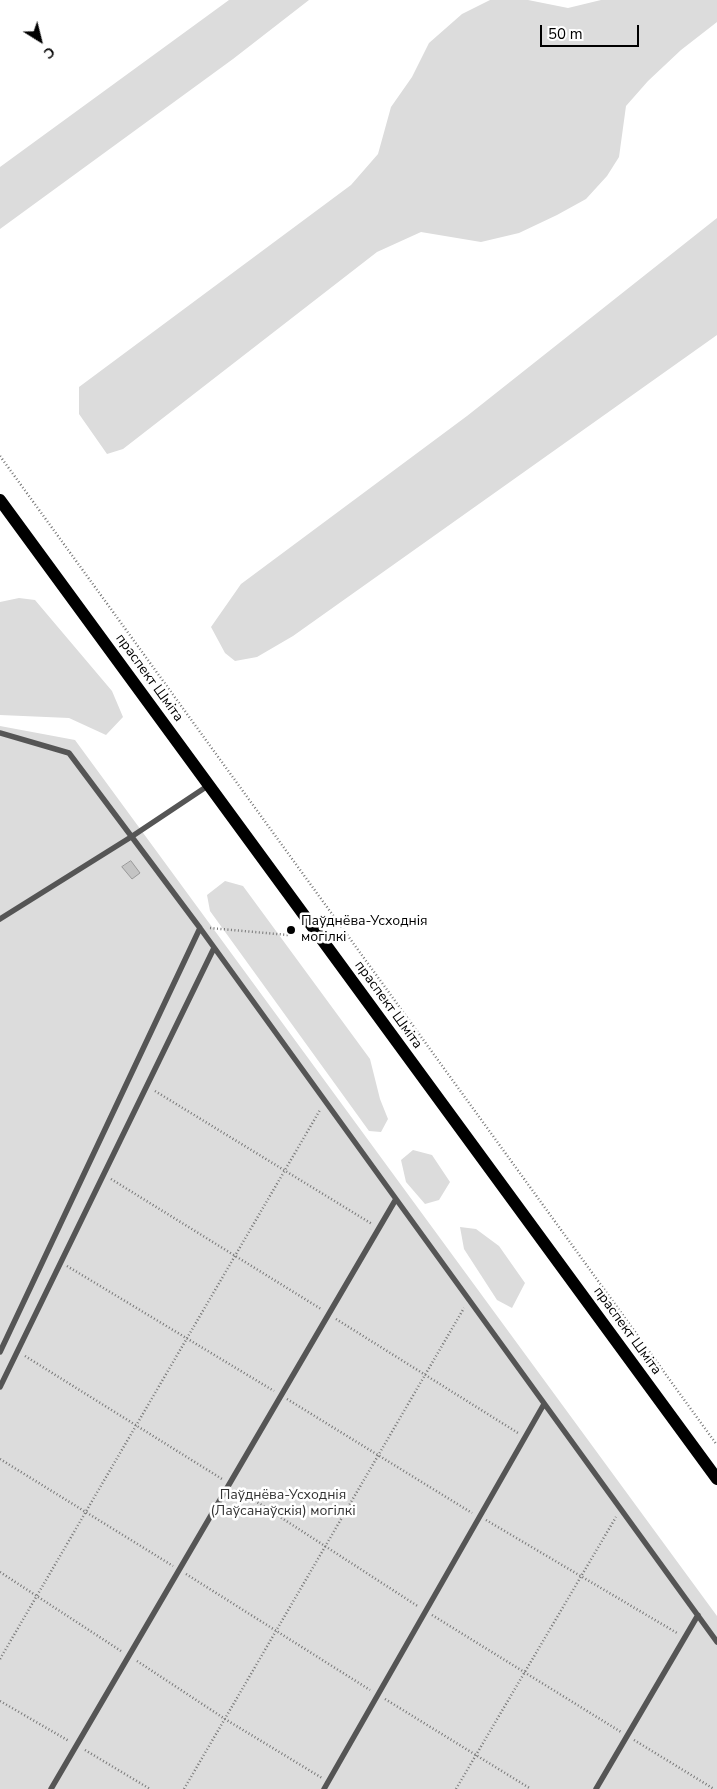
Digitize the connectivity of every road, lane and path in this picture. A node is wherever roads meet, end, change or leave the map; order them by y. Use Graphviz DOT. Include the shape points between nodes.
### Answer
graph roads {
  1 [pos="0,456"];
  2 [pos="0,500"];
  3 [pos="0,733"];
  4 [pos="209,785"];
  5 [pos="131,837"];
  6 [pos="0,918"];
  7 [pos="200,928"];
  8 [pos="288,935"];
  9 [pos="214,948"];
  10 [pos="147,1086"];
  11 [pos="325,1102"];
  12 [pos="285,1171"];
  13 [pos="104,1174"];
  14 [pos="396,1200"];
  15 [pos="380,1229"];
  16 [pos="235,1257"];
  17 [pos="61,1262"];
  18 [pos="469,1300"];
  19 [pos="329,1314"];
  20 [pos="188,1338"];
  21 [pos="18,1351"];
  22 [pos="0,1352"];
  23 [pos="426,1374"];
  24 [pos="0,1387"];
  25 [pos="282,1396"];
  26 [pos="544,1404"];
  27 [pos="136,1426"];
  28 [pos="526,1437"];
  29 [pos="717,1445"];
  30 [pos="378,1455"];
  31 [pos="0,1459"];
  32 [pos="717,1479"];
  33 [pos="230,1484"];
  34 [pos="620,1509"];
  35 [pos="86,1512"];
  36 [pos="480,1517"];
  37 [pos="326,1546"];
  38 [pos="180,1570"];
  39 [pos="0,1572"];
  40 [pos="581,1576"];
  41 [pos="37,1596"];
  42 [pos="426,1611"];
  43 [pos="698,1616"];
  44 [pos="276,1631"];
  45 [pos="685,1637"];
  46 [pos="717,1642"];
  47 [pos="129,1656"];
  48 [pos="0,1659"];
  49 [pos="525,1671"];
  50 [pos="378,1695"];
  51 [pos="225,1719"];
  52 [pos="627,1736"];
  53 [pos="476,1754"];
  54 [pos="328,1782"];
  55 [pos="52,1789"];
  56 [pos="184,1789"];
  57 [pos="324,1789"];
  58 [pos="456,1789"];
  59 [pos="530,1789"];
  60 [pos="596,1789"];
  61 [pos="714,1789"];
  1 -- 29 [label="path"];
  2 -- 4 [label="main road, праспект Шміта"];
  3 -- 5 [label="lane" via="69,753"];
  4 -- 5 [label="lane"];
  4 -- 32 [label="main road, праспект Шміта"];
  5 -- 6 [label="lane"];
  5 -- 7 [label="lane"];
  7 -- 8 [label="path"];
  7 -- 9 [label="lane"];
  7 -- 22 [label="lane"];
  9 -- 10 [label="lane"];
  9 -- 11 [label="lane"];
  10 -- 12 [label="path"];
  10 -- 13 [label="lane"];
  11 -- 12 [label="path"];
  11 -- 14 [label="lane"];
  12 -- 15 [label="path"];
  12 -- 16 [label="path"];
  13 -- 16 [label="path"];
  13 -- 17 [label="lane"];
  14 -- 15 [label="lane"];
  14 -- 18 [label="lane"];
  15 -- 19 [label="lane"];
  16 -- 19 [label="path"];
  16 -- 20 [label="path"];
  17 -- 20 [label="path"];
  17 -- 21 [label="lane"];
  18 -- 23 [label="path"];
  18 -- 26 [label="lane"];
  19 -- 23 [label="path"];
  19 -- 25 [label="lane"];
  20 -- 25 [label="path"];
  20 -- 27 [label="path"];
  21 -- 24 [label="lane"];
  21 -- 27 [label="path"];
  23 -- 28 [label="path"];
  23 -- 30 [label="path"];
  25 -- 30 [label="path"];
  25 -- 33 [label="lane"];
  26 -- 28 [label="lane"];
  26 -- 34 [label="lane"];
  27 -- 33 [label="path"];
  27 -- 35 [label="path"];
  28 -- 36 [label="lane"];
  30 -- 36 [label="path"];
  30 -- 37 [label="path"];
  31 -- 35 [label="path"];
  33 -- 37 [label="path"];
  33 -- 38 [label="lane"];
  34 -- 40 [label="path"];
  34 -- 43 [label="lane"];
  35 -- 38 [label="path"];
  35 -- 41 [label="path"];
  36 -- 40 [label="path"];
  36 -- 42 [label="lane"];
  37 -- 42 [label="path"];
  37 -- 44 [label="path"];
  38 -- 44 [label="path"];
  38 -- 47 [label="lane"];
  39 -- 41 [label="path"];
  40 -- 45 [label="path"];
  40 -- 49 [label="path"];
  41 -- 47 [label="path"];
  41 -- 48 [label="path"];
  42 -- 49 [label="path"];
  42 -- 50 [label="lane"];
  43 -- 45 [label="lane"];
  43 -- 46 [label="lane"];
  44 -- 50 [label="path"];
  44 -- 51 [label="path"];
  45 -- 52 [label="lane"];
  47 -- 51 [label="path"];
  47 -- 55 [label="lane"];
  49 -- 52 [label="path"];
  49 -- 53 [label="path"];
  50 -- 53 [label="path"];
  50 -- 54 [label="lane"];
  51 -- 54 [label="path"];
  51 -- 56 [label="path"];
  52 -- 60 [label="lane"];
  52 -- 61 [label="path"];
  53 -- 58 [label="path"];
  53 -- 59 [label="path"];
  54 -- 57 [label="lane"];
}
